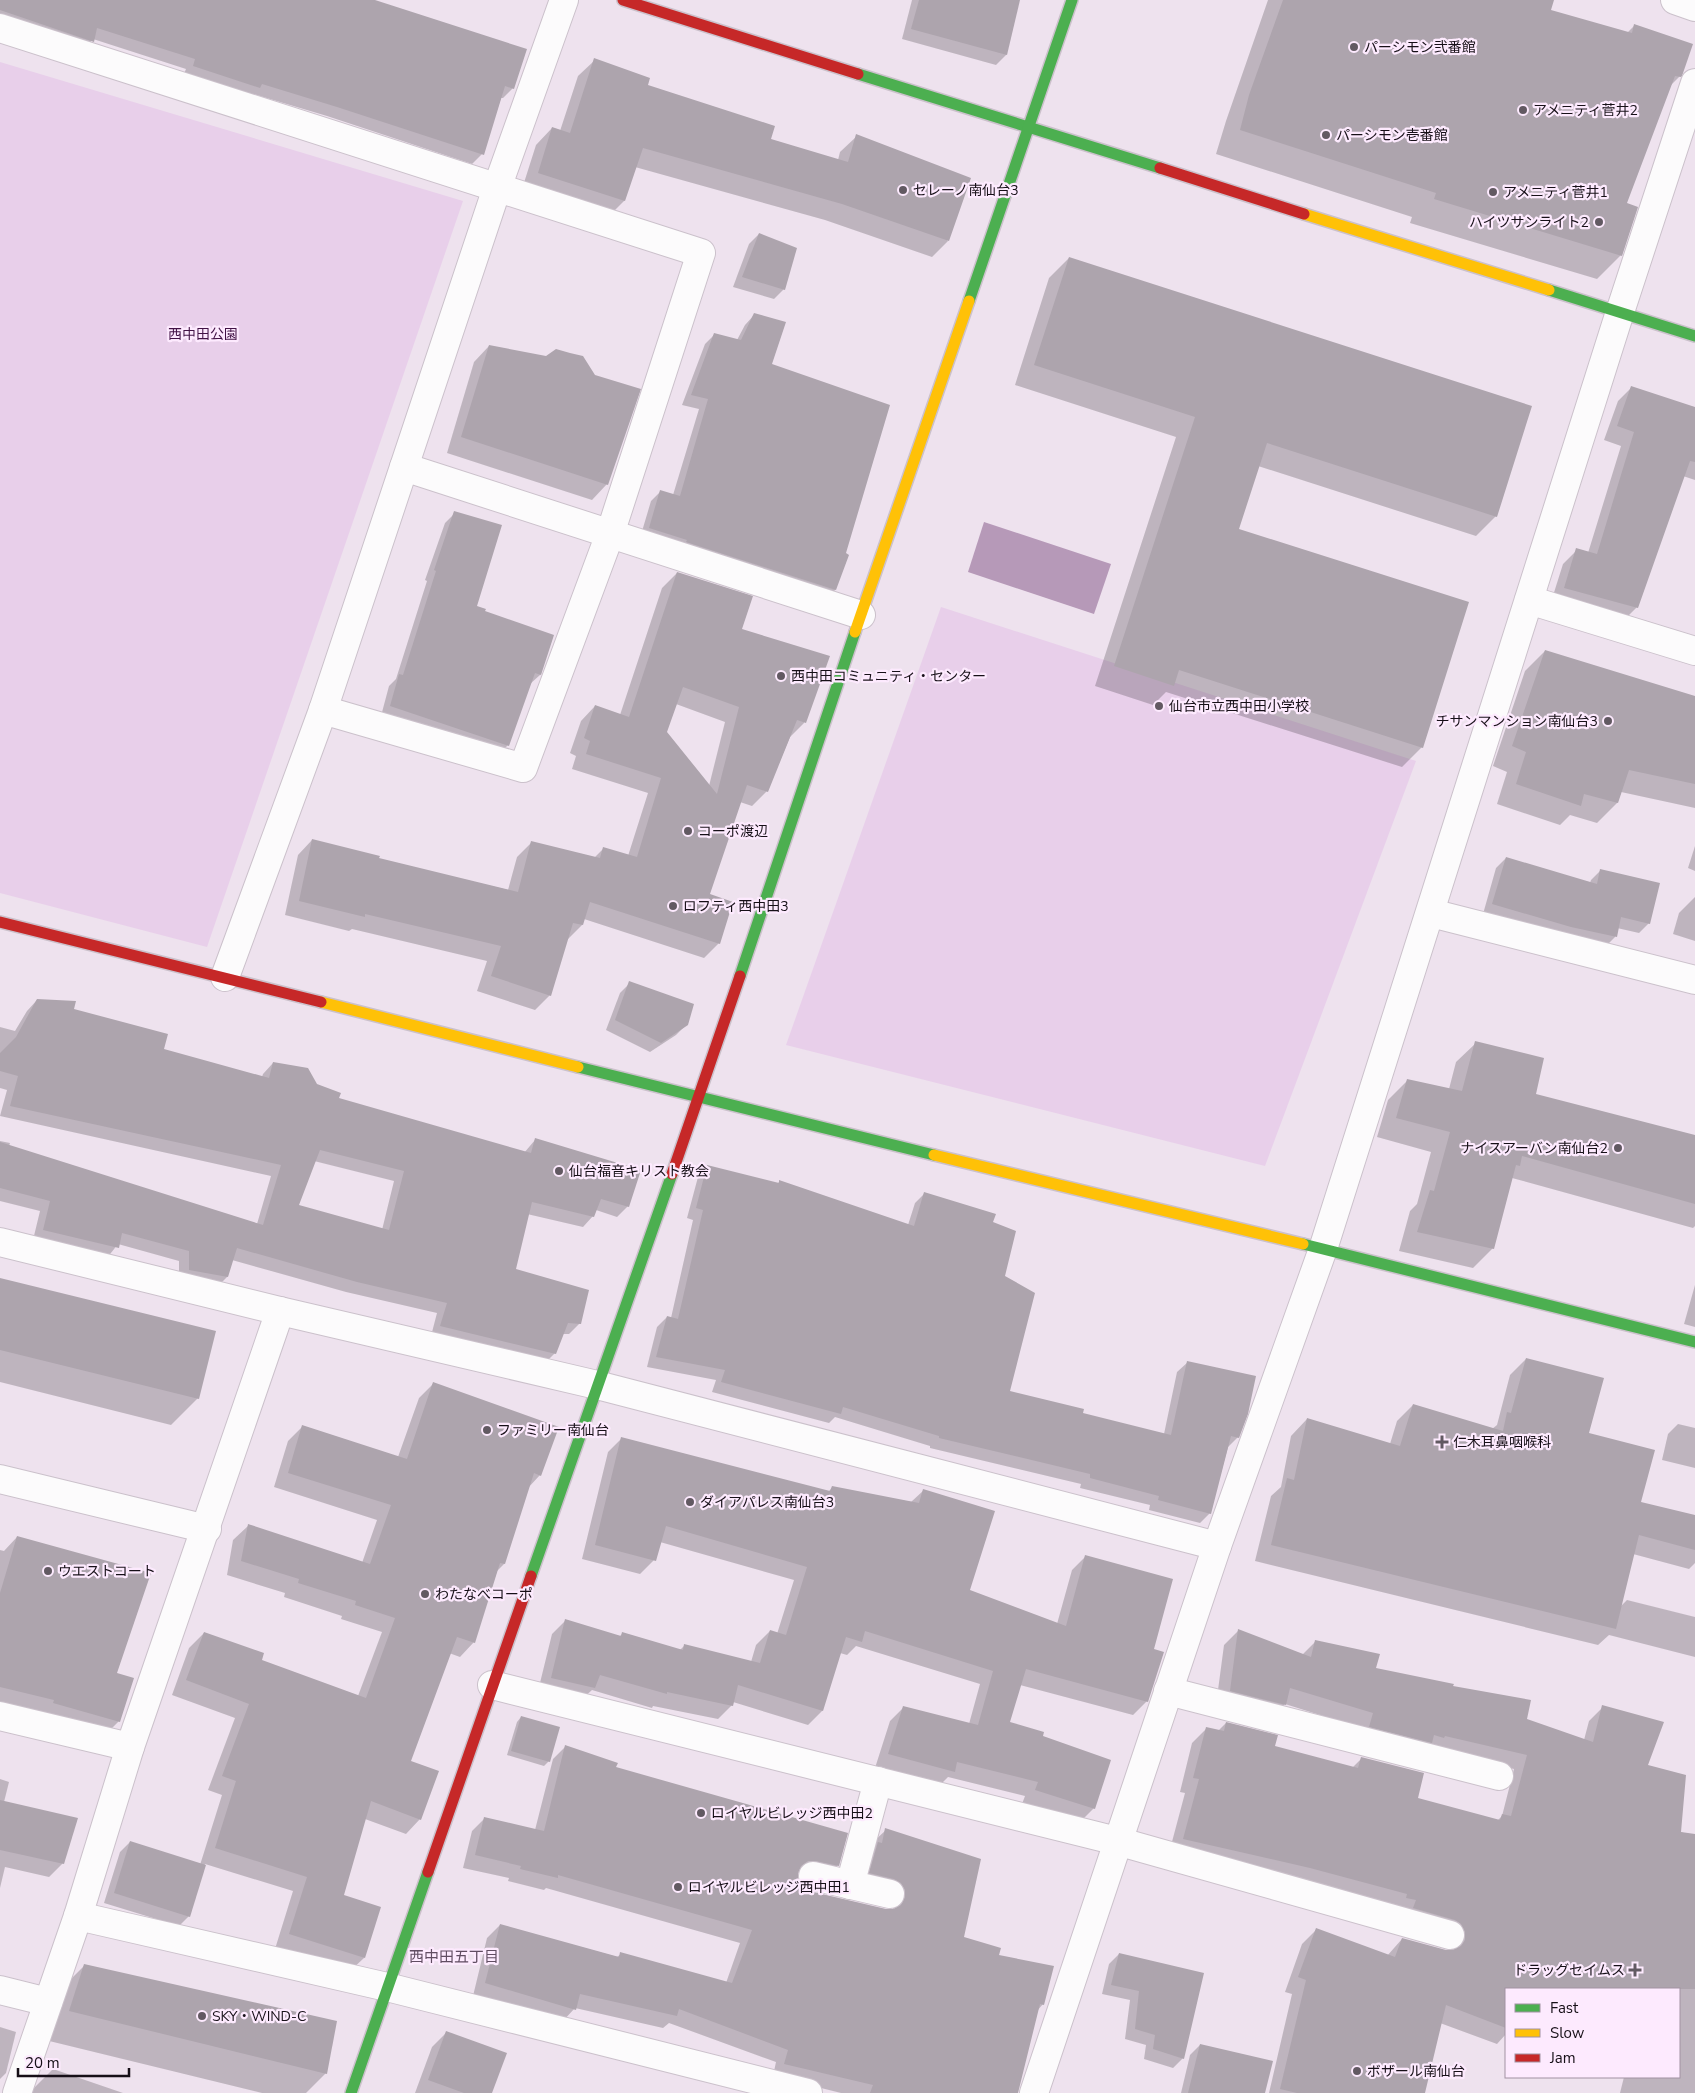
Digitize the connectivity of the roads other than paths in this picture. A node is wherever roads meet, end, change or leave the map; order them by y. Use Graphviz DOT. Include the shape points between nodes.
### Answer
graph roads {
  1 [pos="564,0"];
  2 [pos="623,0"];
  3 [pos="1072,0"];
  4 [pos="1675,0"];
  5 [pos="1695,7"];
  6 [pos="0,28"];
  7 [pos="1695,83"];
  8 [pos="1030,127"];
  9 [pos="497,188"];
  10 [pos="1620,312"];
  11 [pos="1695,336"];
  12 [pos="404,467"];
  13 [pos="610,534"];
  14 [pos="1529,600"];
  15 [pos="861,615"];
  16 [pos="1695,651"];
  17 [pos="323,710"];
  18 [pos="1430,913"];
  19 [pos="0,922"];
  20 [pos="225,977"];
  21 [pos="1695,980"];
  22 [pos="698,1098"];
  23 [pos="0,1242"];
  24 [pos="1323,1249"];
  25 [pos="280,1311"];
  26 [pos="1695,1342"];
  27 [pos="597,1385"];
  28 [pos="0,1479"];
  29 [pos="206,1529"];
  30 [pos="1217,1546"];
  31 [pos="492,1685"];
  32 [pos="1168,1691"];
  33 [pos="0,1716"];
  34 [pos="130,1747"];
  35 [pos="1499,1776"];
  36 [pos="878,1781"];
  37 [pos="1117,1841"];
  38 [pos="813,1876"];
  39 [pos="850,1885"];
  40 [pos="890,1894"];
  41 [pos="78,1916"];
  42 [pos="1450,1935"];
  43 [pos="387,1987"];
  44 [pos="0,1990"];
  45 [pos="48,2002"];
  46 [pos="17,2093"];
  47 [pos="351,2093"];
  48 [pos="808,2093"];
  49 [pos="1034,2093"];
  1 -- 9 [label="street"];
  2 -- 8 [label="street"];
  3 -- 8 [label="street"];
  4 -- 5 [label="street"];
  6 -- 9 [label="street"];
  7 -- 10 [label="street"];
  8 -- 10 [label="street"];
  8 -- 15 [label="street"];
  9 -- 12 [label="street"];
  9 -- 13 [label="street" via="701,253"];
  10 -- 11 [label="street"];
  10 -- 14 [label="street"];
  12 -- 13 [label="street"];
  12 -- 17 [label="street"];
  13 -- 15 [label="street"];
  13 -- 17 [label="street" via="523,768"];
  14 -- 16 [label="street"];
  14 -- 18 [label="street"];
  15 -- 22 [label="street"];
  17 -- 20 [label="street"];
  18 -- 21 [label="street"];
  18 -- 24 [label="street"];
  19 -- 20 [label="street"];
  20 -- 22 [label="street"];
  22 -- 24 [label="street"];
  22 -- 27 [label="street"];
  23 -- 25 [label="street"];
  24 -- 26 [label="street"];
  24 -- 30 [label="street"];
  25 -- 27 [label="street"];
  25 -- 29 [label="street"];
  27 -- 30 [label="street"];
  27 -- 31 [label="street"];
  28 -- 29 [label="street"];
  29 -- 34 [label="street"];
  30 -- 32 [label="street"];
  31 -- 36 [label="street"];
  31 -- 43 [label="street"];
  32 -- 35 [label="street"];
  32 -- 37 [label="street"];
  33 -- 34 [label="street"];
  34 -- 41 [label="street"];
  36 -- 37 [label="street"];
  36 -- 39 [label="street"];
  37 -- 42 [label="street"];
  37 -- 49 [label="street"];
  38 -- 39 [label="street"];
  39 -- 40 [label="street"];
  41 -- 43 [label="street"];
  41 -- 45 [label="street"];
  43 -- 47 [label="street"];
  43 -- 48 [label="street"];
  44 -- 45 [label="street"];
  45 -- 46 [label="street"];
}
